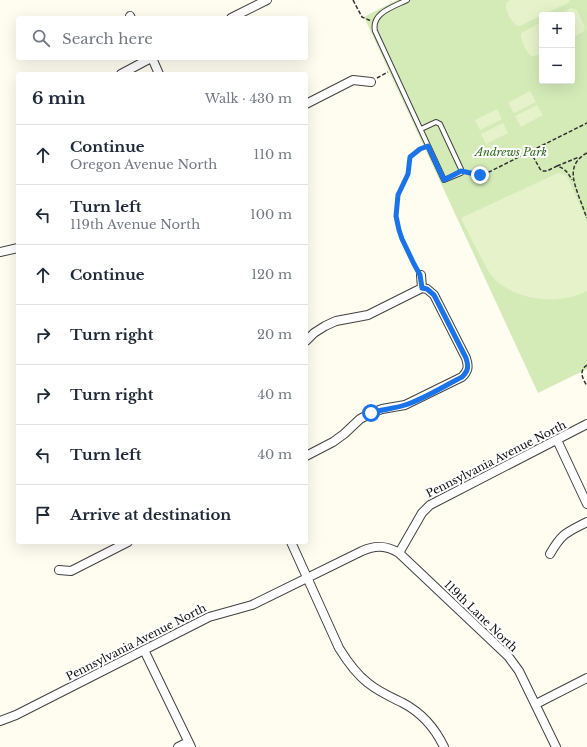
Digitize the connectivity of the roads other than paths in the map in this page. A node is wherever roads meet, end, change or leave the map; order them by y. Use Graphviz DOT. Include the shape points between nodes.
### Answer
graph roads {
  1 [pos="268,0"];
  2 [pos="407,0"];
  3 [pos="235,16"];
  4 [pos="148,60"];
  5 [pos="153,60"];
  6 [pos="125,72"];
  7 [pos="158,72"];
  8 [pos="370,82"];
  9 [pos="308,103"];
  10 [pos="421,129"];
  11 [pos="16,248"];
  12 [pos="0,252"];
  13 [pos="420,275"];
  14 [pos="422,288"];
  15 [pos="308,339"];
  16 [pos="587,424"];
  17 [pos="557,440"];
  18 [pos="308,455"];
  19 [pos="587,504"];
  20 [pos="587,522"];
  21 [pos="124,544"];
  22 [pos="292,544"];
  23 [pos="399,553"];
  24 [pos="550,554"];
  25 [pos="59,570"];
  26 [pos="308,578"];
  27 [pos="144,650"];
  28 [pos="587,678"];
  29 [pos="536,704"];
  30 [pos="0,721"];
  31 [pos="189,744"];
  32 [pos="178,747"];
  33 [pos="444,747"];
  34 [pos="556,747"];
  1 -- 3 [label="street"];
  2 -- 10 [label="lane" via="378,16 375,31"];
  4 -- 6 [label="street"];
  5 -- 7 [label="street"];
  8 -- 9 [label="street" via="353,80"];
  10 -- 10 [label="lane" via="436,122 440,124 461,171 444,180"];
  11 -- 12 [label="street"];
  13 -- 14 [label="street"];
  14 -- 15 [label="street" via="368,315 336,321"];
  14 -- 18 [label="street" via="434,295 466,358 467,372 462,377 405,405 371,413 333,442"];
  16 -- 17 [label="street, Pennsylvania Avenue North"];
  17 -- 19 [label="street"];
  17 -- 23 [label="street, Pennsylvania Avenue North" via="430,505 422,513"];
  20 -- 24 [label="street" via="564,533"];
  21 -- 25 [label="street" via="72,571"];
  22 -- 26 [label="street"];
  23 -- 26 [label="street, Pennsylvania Avenue North" via="380,546 368,548"];
  23 -- 29 [label="street, 119th Lane North" via="508,656"];
  26 -- 27 [label="street, Pennsylvania Avenue North" via="252,605 209,617"];
  26 -- 33 [label="street" via="339,648 356,672 378,691 427,721"];
  27 -- 30 [label="street, Pennsylvania Avenue North"];
  27 -- 31 [label="street"];
  28 -- 29 [label="street"];
  29 -- 34 [label="street, 119th Lane North"];
  31 -- 32 [label="street"];
}
